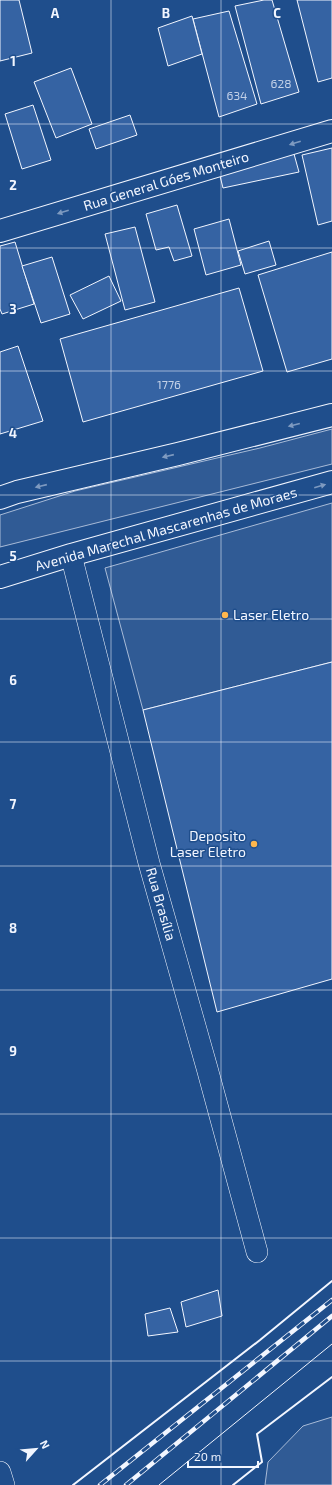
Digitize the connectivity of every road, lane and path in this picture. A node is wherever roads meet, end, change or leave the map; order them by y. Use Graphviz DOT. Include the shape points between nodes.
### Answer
graph roads {
  1 [pos="332,131"];
  2 [pos="0,231"];
  3 [pos="332,415"];
  4 [pos="332,482"];
  5 [pos="0,498"];
  6 [pos="71,555"];
  7 [pos="0,578"];
  8 [pos="257,1252"];
  9 [pos="0,1472"];
  10 [pos="4,1485"];
  1 -- 2 [label="main road, Rua General Góes Monteiro, one-way"];
  3 -- 5 [label="main road, one-way"];
  6 -- 4 [label="main road, Avenida Marechal Mascarenhas de Moraes, one-way"];
  6 -- 7 [label="main road, Avenida Marechal Mascarenhas de Moraes"];
  6 -- 8 [label="street, Rua Brasília" via="107,723 149,863"];
  9 -- 10 [label="street"];
}
